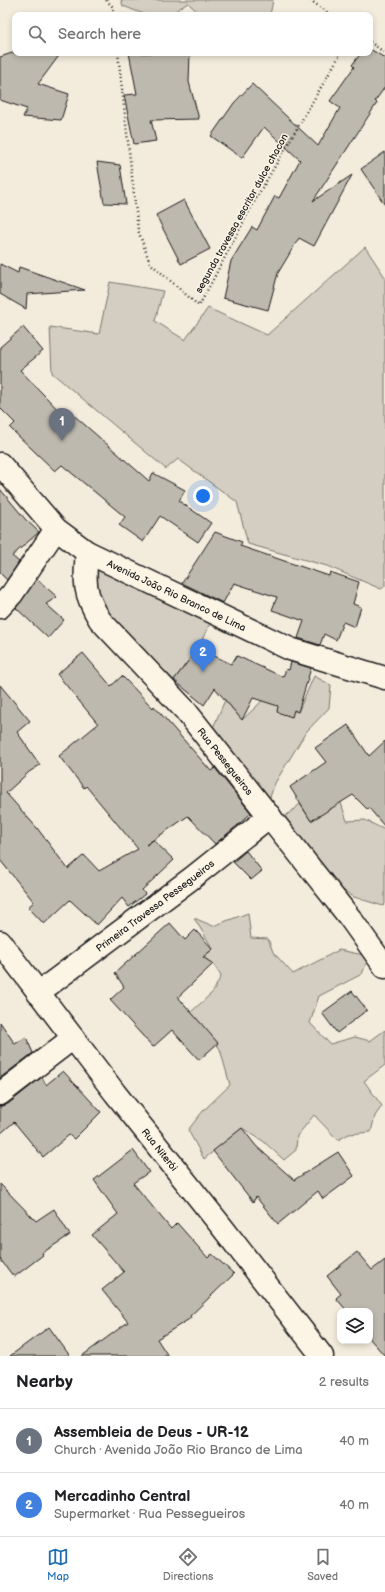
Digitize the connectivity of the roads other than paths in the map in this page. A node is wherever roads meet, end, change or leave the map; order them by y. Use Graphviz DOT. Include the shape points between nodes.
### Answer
graph roads {
  1 [pos="0,464"];
  2 [pos="56,529"];
  3 [pos="87,552"];
  4 [pos="0,607"];
  5 [pos="385,678"];
  6 [pos="270,816"];
  7 [pos="0,942"];
  8 [pos="385,967"];
  9 [pos="38,994"];
  10 [pos="72,1038"];
  11 [pos="0,1094"];
  12 [pos="322,1356"];
  1 -- 2 [label="street, Avenida João Rio Branco de Lima"];
  2 -- 3 [label="street, Avenida João Rio Branco de Lima"];
  2 -- 4 [label="street" via="12,594"];
  3 -- 5 [label="street, Avenida João Rio Branco de Lima" via="290,649"];
  3 -- 6 [label="street, Rua Pessegueiros" via="86,588 100,620 185,710"];
  6 -- 8 [label="street, Rua Pessegueiros"];
  6 -- 9 [label="street, Primeira Travessa Pessegueiros"];
  7 -- 9 [label="street, Rua Niterói"];
  9 -- 10 [label="street, Rua Niterói"];
  10 -- 11 [label="street"];
  10 -- 12 [label="street, Rua Niterói"];
}
